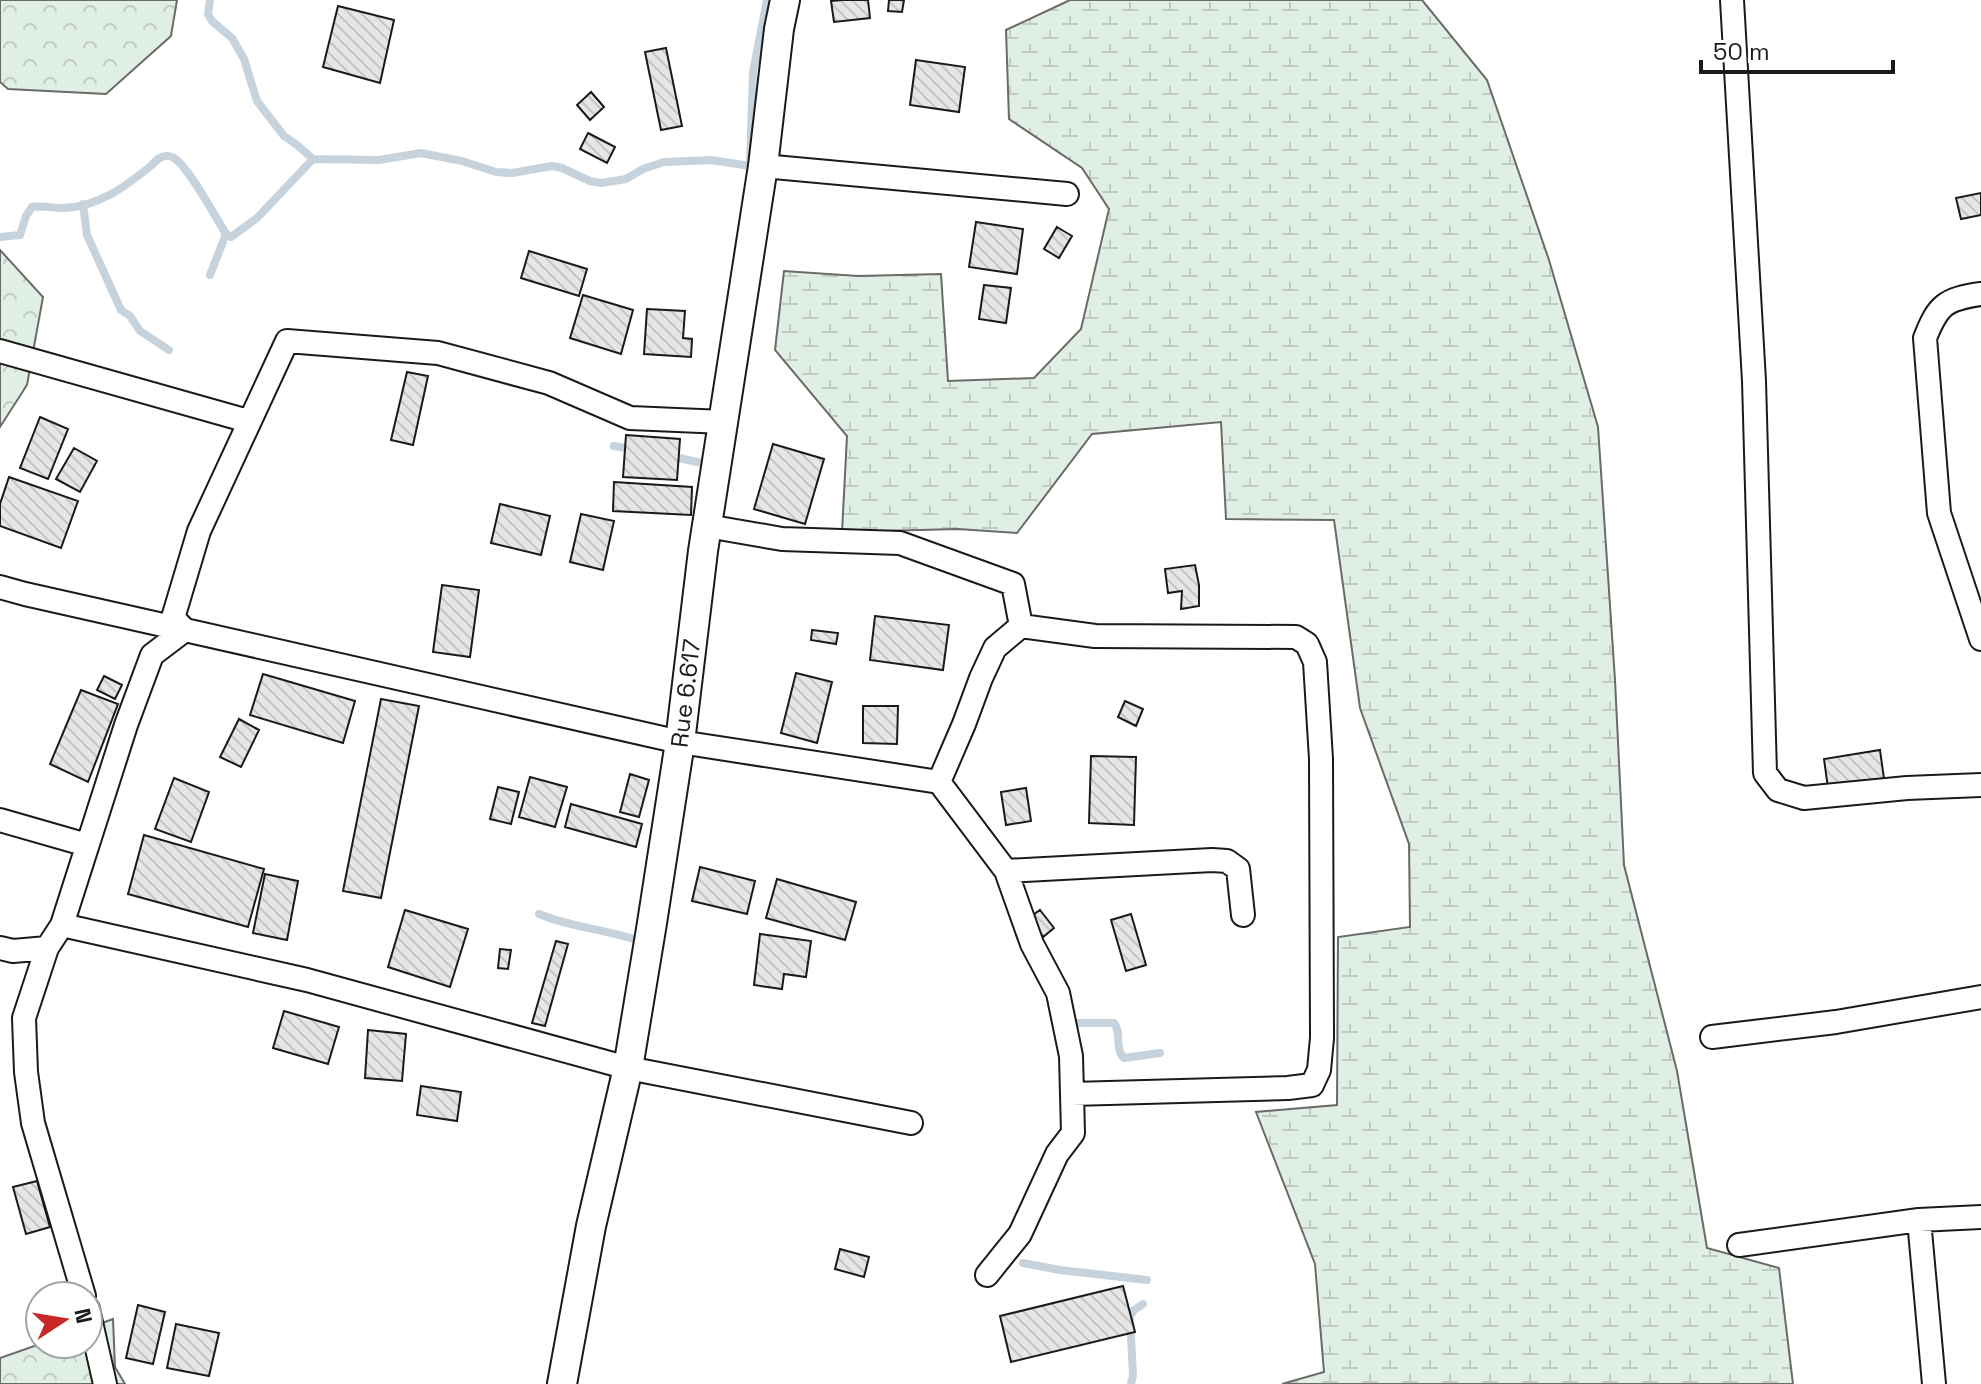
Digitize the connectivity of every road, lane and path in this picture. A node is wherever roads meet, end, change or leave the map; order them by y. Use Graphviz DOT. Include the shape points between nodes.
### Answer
graph roads {
  1 [pos="785,0"];
  2 [pos="1732,0"];
  3 [pos="763,166"];
  4 [pos="1067,194"];
  5 [pos="1981,294"];
  6 [pos="0,351"];
  7 [pos="248,421"];
  8 [pos="724,422"];
  9 [pos="707,526"];
  10 [pos="0,587"];
  11 [pos="1021,626"];
  12 [pos="185,630"];
  13 [pos="1981,639"];
  14 [pos="680,742"];
  15 [pos="939,782"];
  16 [pos="1981,785"];
  17 [pos="0,820"];
  18 [pos="87,845"];
  19 [pos="1006,871"];
  20 [pos="1243,915"];
  21 [pos="62,925"];
  22 [pos="0,948"];
  23 [pos="47,948"];
  24 [pos="1981,997"];
  25 [pos="1712,1037"];
  26 [pos="628,1068"];
  27 [pos="1072,1094"];
  28 [pos="911,1123"];
  29 [pos="1981,1217"];
  30 [pos="1919,1220"];
  31 [pos="1739,1245"];
  32 [pos="987,1275"];
  33 [pos="79,1280"];
  34 [pos="100,1360"];
  35 [pos="105,1384"];
  36 [pos="562,1384"];
  37 [pos="1934,1384"];
  1 -- 3 [label="street, Rue 6.617"];
  2 -- 16 [label="street" via="1754,381 1765,773 1778,790 1804,798"];
  3 -- 4 [label="street"];
  3 -- 8 [label="street, Rue 6.617"];
  5 -- 13 [label="street" via="1950,302 1935,314 1925,338 1939,513"];
  6 -- 7 [label="street"];
  7 -- 8 [label="street" via="287,341 438,353 549,383 630,418"];
  7 -- 12 [label="street" via="199,531 173,618"];
  8 -- 9 [label="street, Rue 6.617"];
  9 -- 11 [label="street" via="782,539 900,543 1013,584"];
  9 -- 14 [label="street, Rue 6.617"];
  10 -- 12 [label="street"];
  11 -- 15 [label="street" via="995,648"];
  11 -- 27 [label="street" via="1095,636 1296,637 1307,644 1315,662 1321,759 1322,1038 1312,1085"];
  12 -- 14 [label="street"];
  12 -- 18 [label="street" via="152,655"];
  14 -- 15 [label="street"];
  14 -- 26 [label="street, Rue 6.617"];
  15 -- 19 [label="street"];
  17 -- 18 [label="street"];
  18 -- 21 [label="street"];
  19 -- 20 [label="street" via="1227,861 1238,869"];
  19 -- 27 [label="street" via="1032,944 1058,993 1071,1056"];
  21 -- 23 [label="street"];
  21 -- 26 [label="street" via="307,980"];
  22 -- 23 [label="street"];
  23 -- 33 [label="street" via="24,1018 26,1072 33,1123"];
  24 -- 25 [label="street"];
  26 -- 28 [label="street"];
  26 -- 36 [label="street, Rue 6.617"];
  27 -- 32 [label="street" via="1073,1133 1057,1154 1020,1234"];
  29 -- 30 [label="street"];
  30 -- 31 [label="street"];
  30 -- 37 [label="street"];
  34 -- 35 [label="street"];
}
